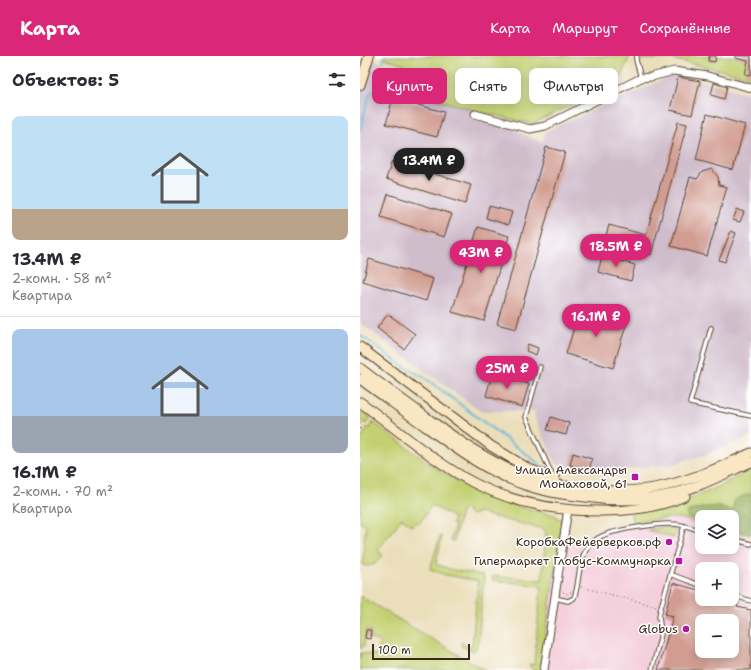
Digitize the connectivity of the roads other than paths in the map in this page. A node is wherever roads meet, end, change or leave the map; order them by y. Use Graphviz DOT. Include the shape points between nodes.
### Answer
graph roads {
  1 [pos="369,56"];
  2 [pos="637,56"];
  3 [pos="641,78"];
  4 [pos="360,85"];
  5 [pos="751,88"];
  6 [pos="475,114"];
  7 [pos="711,328"];
  8 [pos="360,347"];
  9 [pos="540,367"];
  10 [pos="360,368"];
  11 [pos="360,379"];
  12 [pos="360,402"];
  13 [pos="751,416"];
  14 [pos="430,425"];
  15 [pos="751,453"];
  16 [pos="751,462"];
  17 [pos="718,477"];
  18 [pos="553,481"];
  19 [pos="568,510"];
  20 [pos="684,526"];
  21 [pos="695,529"];
  22 [pos="739,541"];
  23 [pos="751,544"];
  24 [pos="670,574"];
  25 [pos="695,583"];
  26 [pos="739,597"];
  27 [pos="555,598"];
  28 [pos="751,601"];
  29 [pos="544,670"];
  30 [pos="652,670"];
  1 -- 4 [label="main road"];
  2 -- 3 [label="lane"];
  3 -- 5 [label="street" via="674,71 708,76"];
  3 -- 6 [label="street" via="545,126 530,129"];
  7 -- 13 [label="lane" via="690,403"];
  8 -- 18 [label="main road" via="491,446"];
  9 -- 18 [label="lane" via="526,417 550,467"];
  10 -- 14 [label="main road"];
  11 -- 14 [label="main road"];
  12 -- 19 [label="main road" via="448,468 475,483 525,502"];
  14 -- 17 [label="main road" via="464,454 501,475 524,485 564,495 602,500 647,499 679,492"];
  14 -- 18 [label="main road" via="505,468 527,477"];
  15 -- 18 [label="main road" via="700,475 662,486 630,491 585,489"];
  16 -- 17 [label="main road"];
  17 -- 19 [label="main road" via="680,498 657,505 613,511"];
  19 -- 27 [label="street"];
  20 -- 21 [label="lane"];
  20 -- 24 [label="lane"];
  20 -- 27 [label="lane" via="662,524 598,538 587,549 582,560 574,598 568,601"];
  22 -- 23 [label="lane"];
  24 -- 25 [label="lane"];
  24 -- 30 [label="lane" via="659,616 661,634"];
  26 -- 28 [label="lane"];
  27 -- 29 [label="street"];
}
